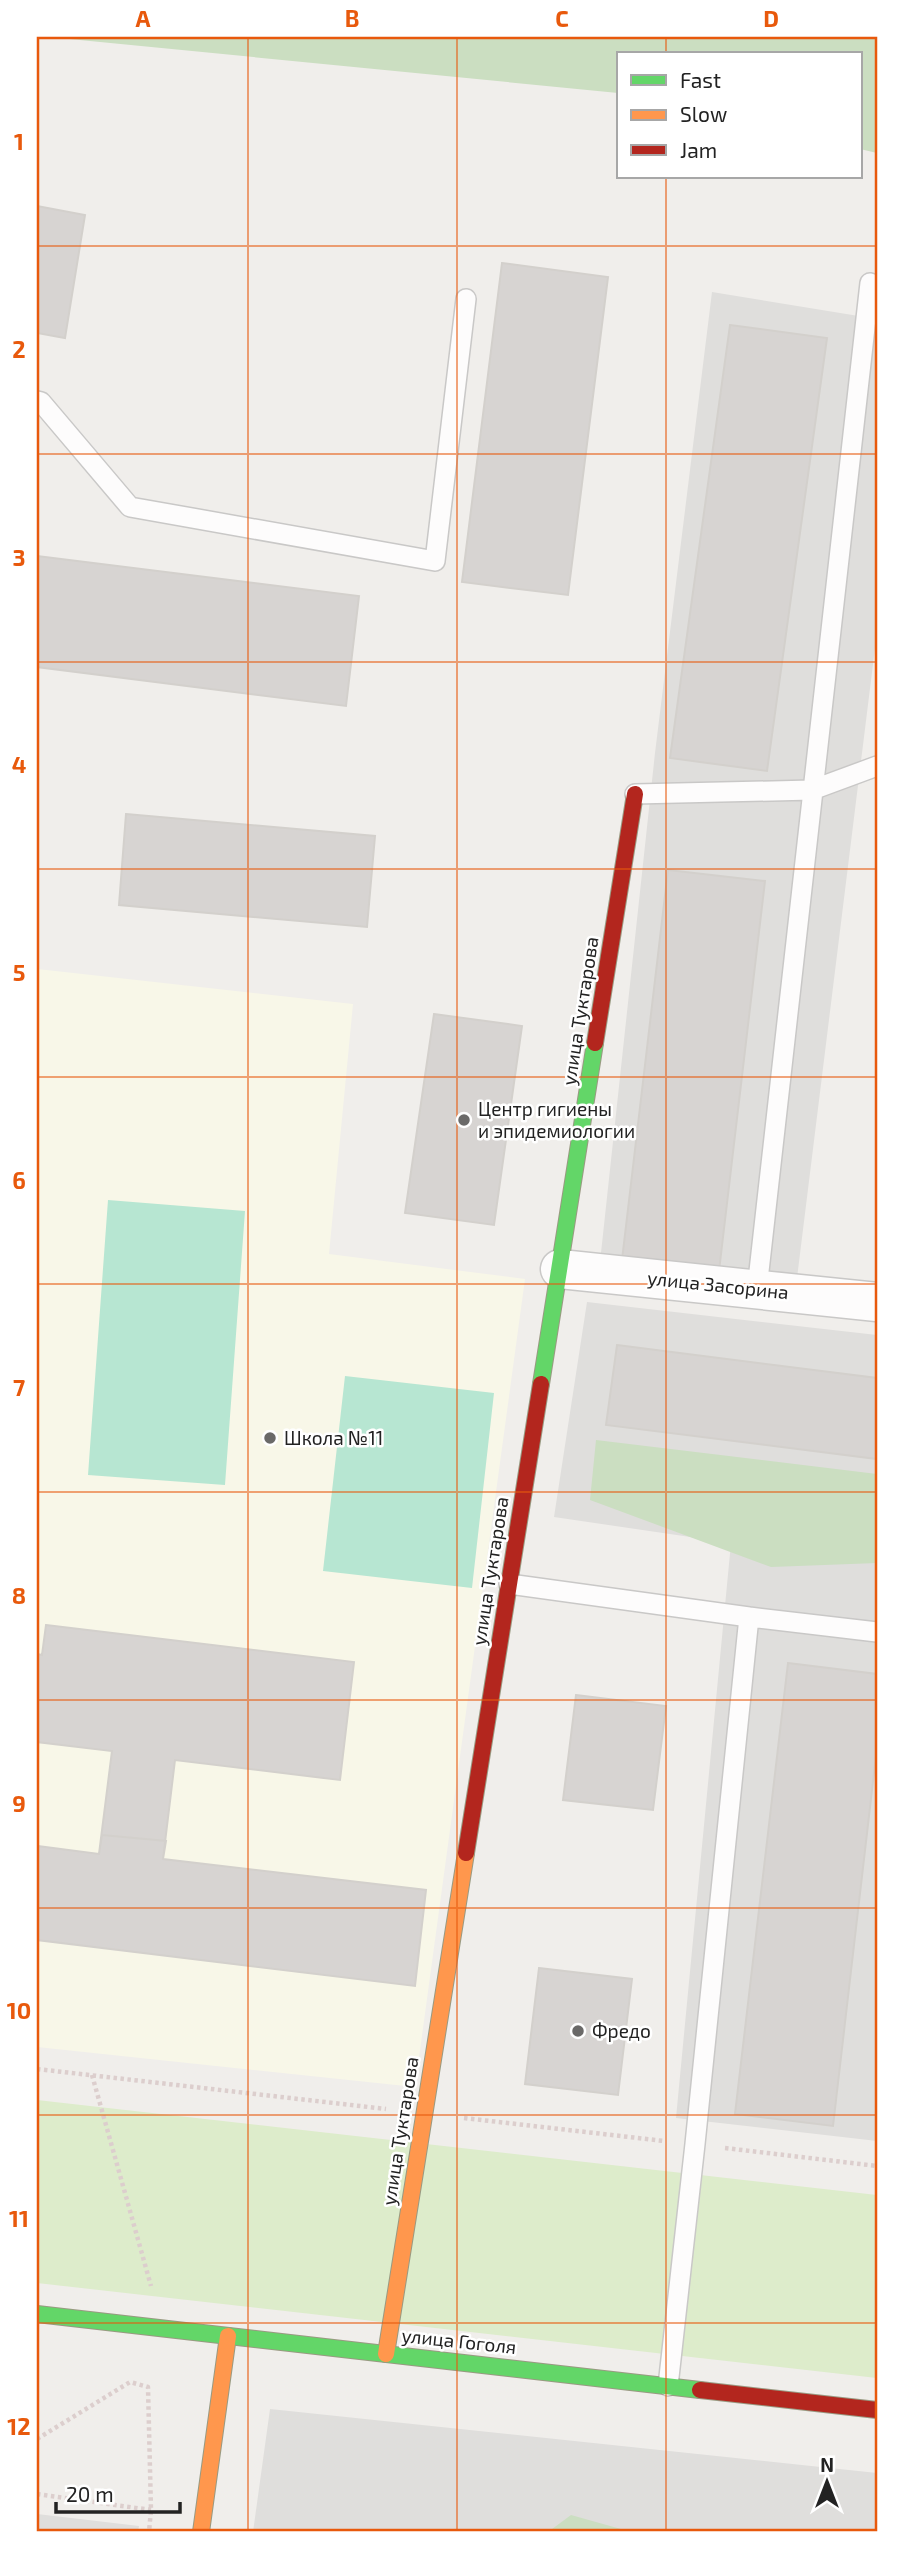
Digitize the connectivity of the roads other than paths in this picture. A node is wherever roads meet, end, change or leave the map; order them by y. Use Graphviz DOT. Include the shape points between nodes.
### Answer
graph roads {
  1 [pos="870,283"];
  2 [pos="466,299"];
  3 [pos="37,401"];
  4 [pos="877,766"];
  5 [pos="813,790"];
  6 [pos="635,794"];
  7 [pos="559,1269"];
  8 [pos="757,1289"];
  9 [pos="877,1302"];
  10 [pos="509,1584"];
  11 [pos="749,1617"];
  12 [pos="877,1632"];
  13 [pos="37,2314"];
  14 [pos="228,2336"];
  15 [pos="386,2354"];
  16 [pos="668,2386"];
  17 [pos="877,2410"];
  18 [pos="201,2532"];
  1 -- 5 [label="lane"];
  2 -- 3 [label="lane" via="435,561 130,507"];
  4 -- 5 [label="lane"];
  5 -- 6 [label="lane"];
  5 -- 8 [label="lane"];
  6 -- 7 [label="street, улица Туктарова"];
  7 -- 8 [label="street, улица Засорина"];
  7 -- 10 [label="street, улица Туктарова"];
  8 -- 9 [label="street, улица Засорина"];
  10 -- 11 [label="lane"];
  10 -- 15 [label="street, улица Туктарова"];
  11 -- 12 [label="lane"];
  11 -- 16 [label="lane"];
  13 -- 14 [label="street, улица Гоголя"];
  14 -- 15 [label="street, улица Гоголя"];
  14 -- 18 [label="street"];
  15 -- 16 [label="street, улица Гоголя"];
  16 -- 17 [label="street, улица Гоголя"];
}
